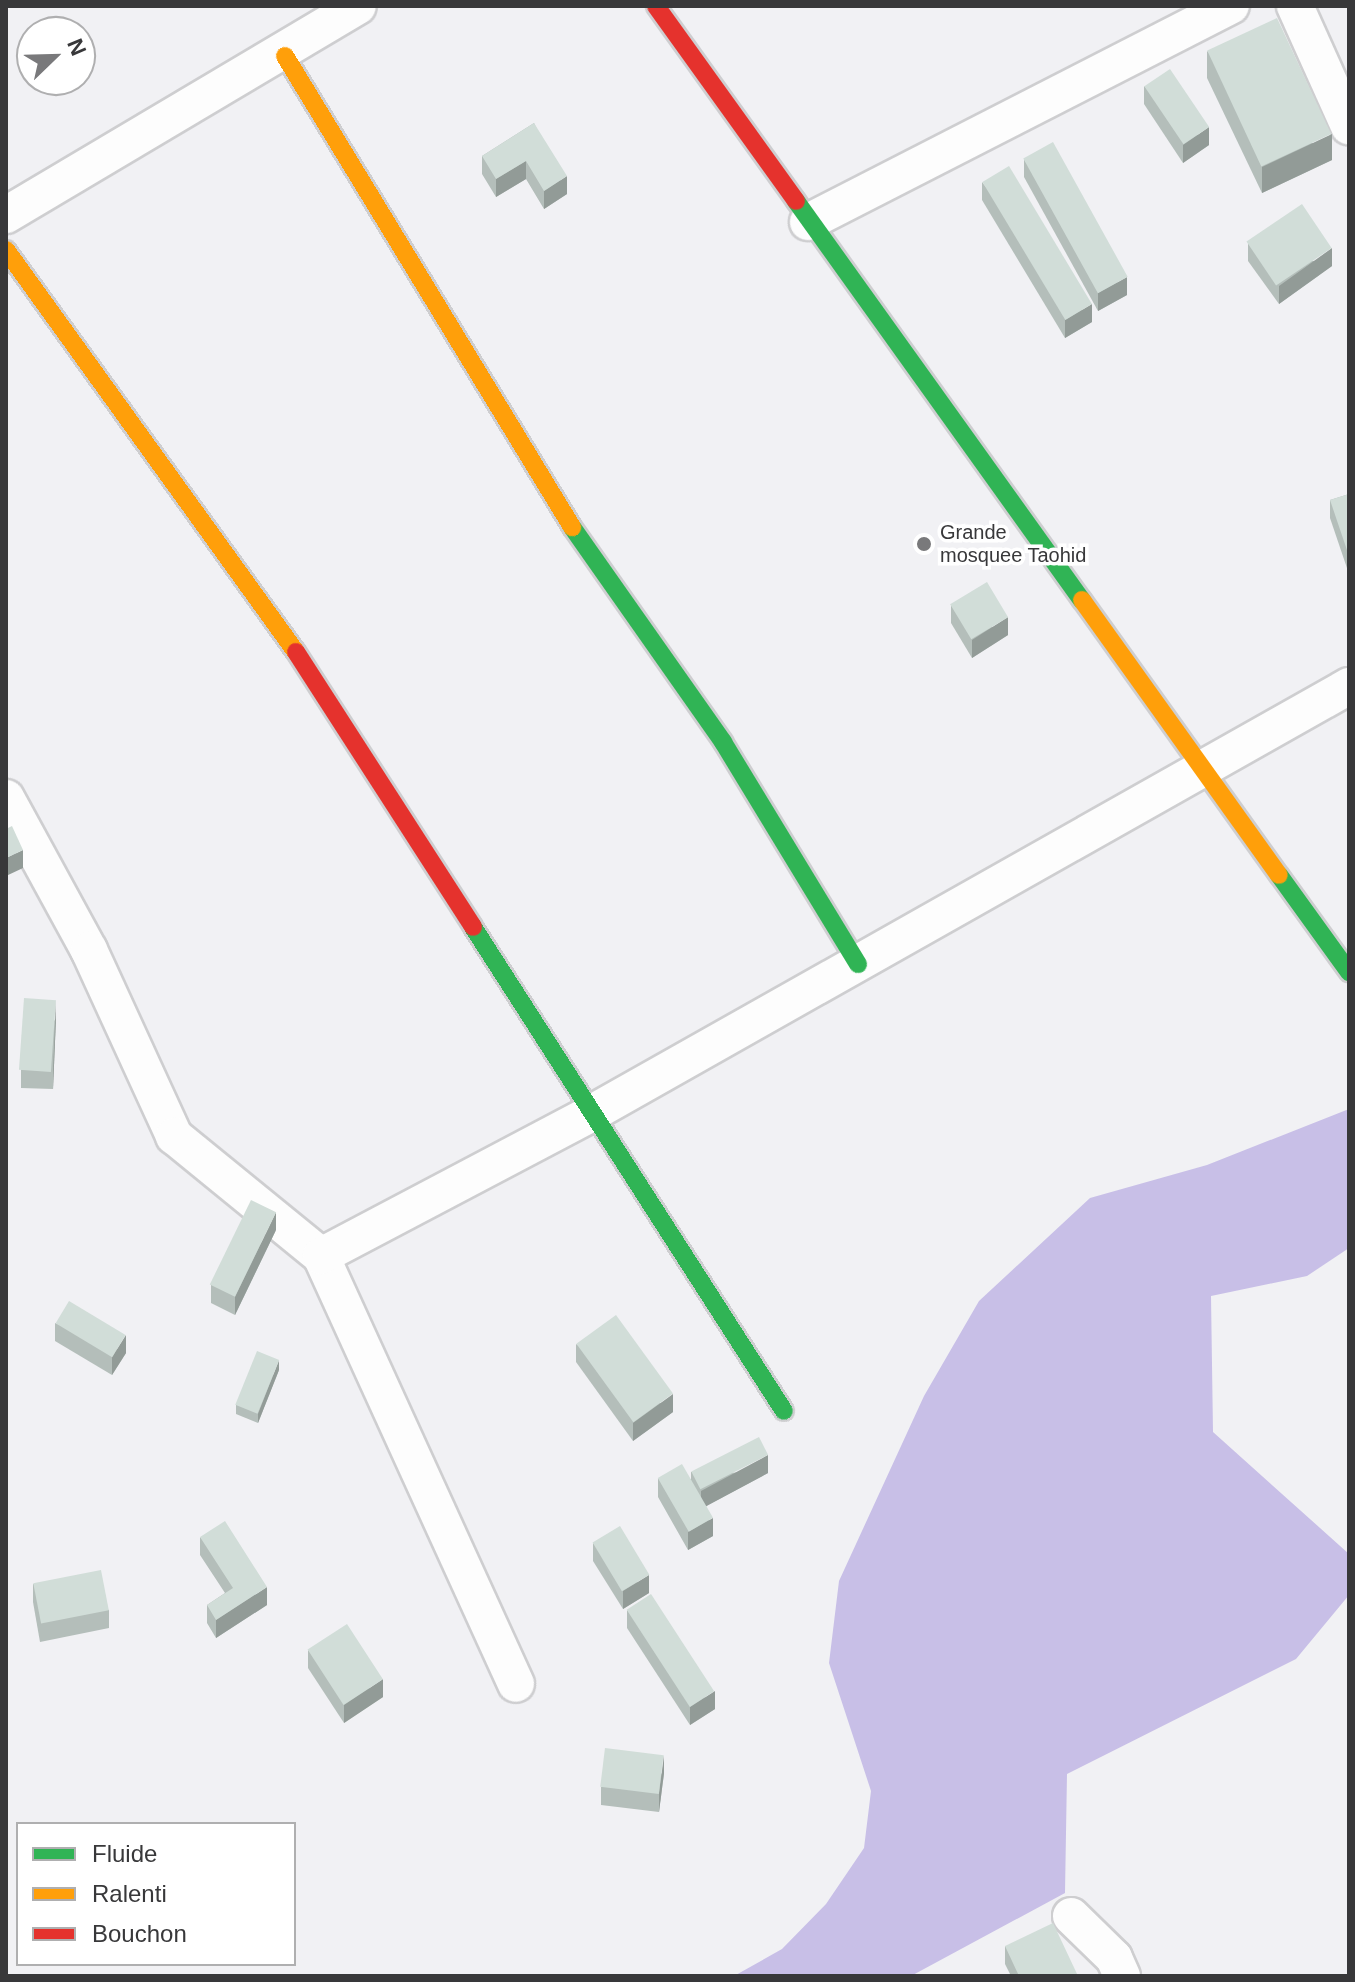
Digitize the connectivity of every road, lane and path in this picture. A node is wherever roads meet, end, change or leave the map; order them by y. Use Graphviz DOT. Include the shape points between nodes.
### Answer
graph roads {
  1 [pos="358,6"];
  2 [pos="656,6"];
  3 [pos="1231,6"];
  4 [pos="1295,6"];
  5 [pos="285,56"];
  6 [pos="1349,126"];
  7 [pos="6,215"];
  8 [pos="808,222"];
  9 [pos="6,250"];
  10 [pos="1349,686"];
  11 [pos="1205,768"];
  12 [pos="6,798"];
  13 [pos="858,964"];
  14 [pos="1349,972"];
  15 [pos="594,1112"];
  16 [pos="321,1256"];
  17 [pos="784,1411"];
  18 [pos="516,1684"];
  19 [pos="1071,1916"];
  20 [pos="1122,1976"];
  1 -- 5 [label="street"];
  2 -- 8 [label="street"];
  3 -- 8 [label="street"];
  4 -- 6 [label="street"];
  5 -- 7 [label="street"];
  5 -- 13 [label="street" via="585,549 723,742"];
  8 -- 11 [label="street"];
  9 -- 15 [label="street" via="265,604"];
  10 -- 11 [label="street"];
  11 -- 13 [label="street"];
  11 -- 14 [label="street"];
  12 -- 16 [label="street" via="89,950 174,1136"];
  13 -- 15 [label="street"];
  15 -- 16 [label="street"];
  15 -- 17 [label="street"];
  16 -- 18 [label="street"];
  19 -- 20 [label="street"];
}
